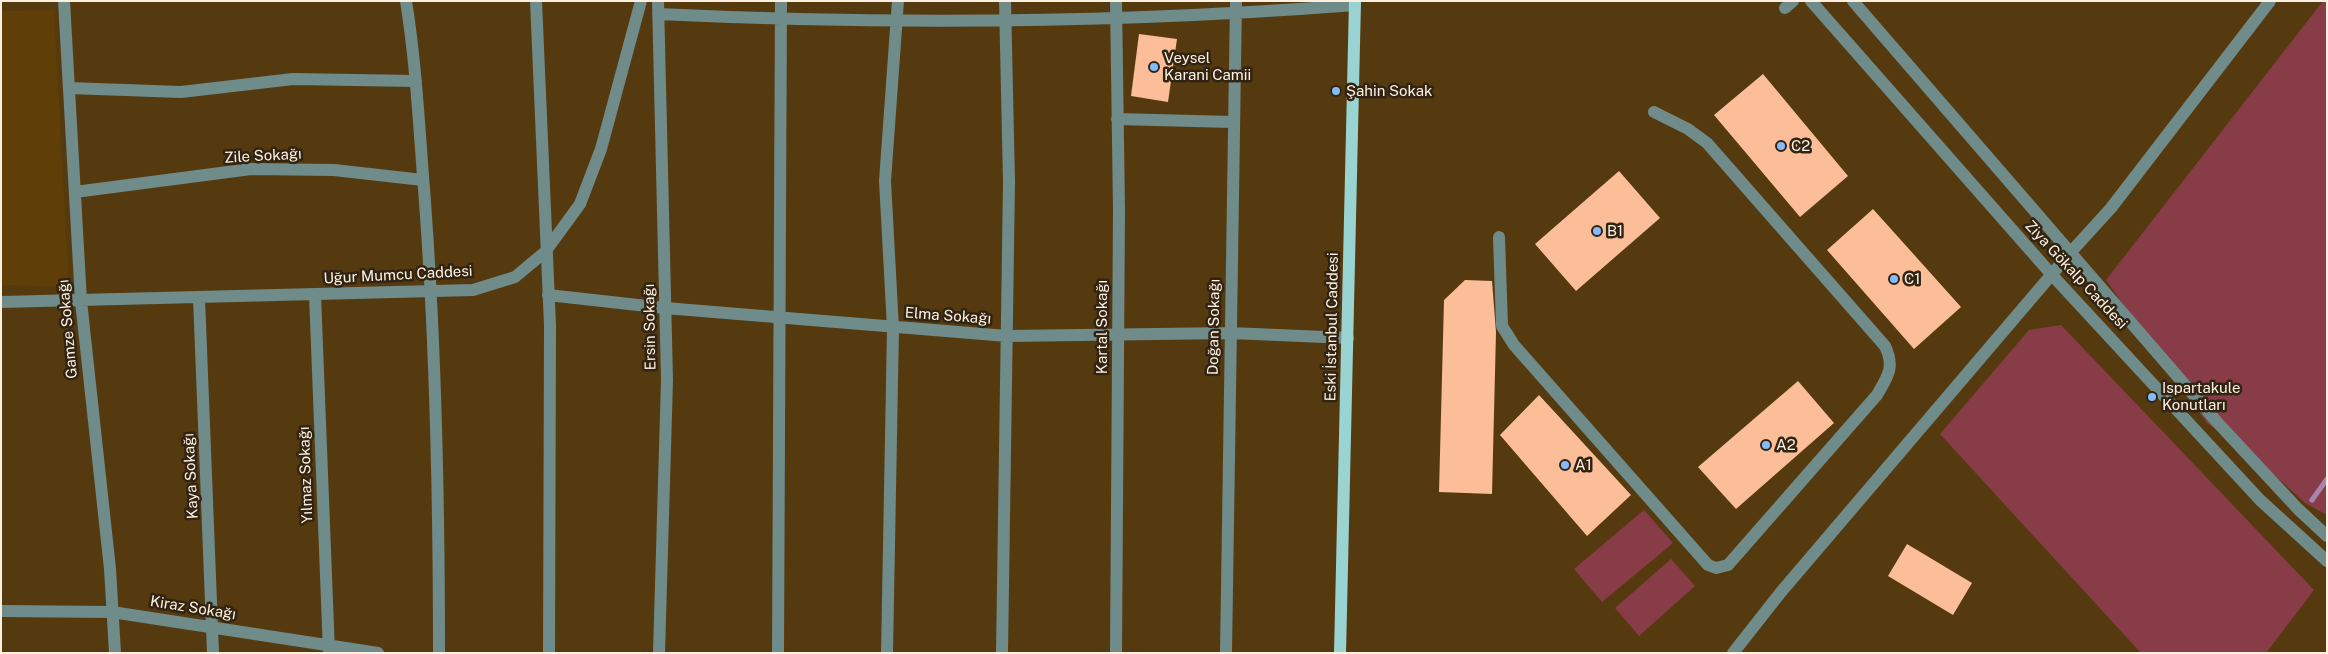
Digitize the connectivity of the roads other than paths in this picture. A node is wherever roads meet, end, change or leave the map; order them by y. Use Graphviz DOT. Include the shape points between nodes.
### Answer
graph roads {
  1 [pos="64,1"];
  2 [pos="406,1"];
  3 [pos="536,1"];
  4 [pos="641,1"];
  5 [pos="658,1"];
  6 [pos="781,1"];
  7 [pos="898,1"];
  8 [pos="1005,1"];
  9 [pos="1116,1"];
  10 [pos="1811,1"];
  11 [pos="1853,1"];
  12 [pos="2270,1"];
  13 [pos="1355,3"];
  14 [pos="1235,8"];
  15 [pos="658,14"];
  16 [pos="1116,18"];
  17 [pos="781,20"];
  18 [pos="898,20"];
  19 [pos="1005,20"];
  20 [pos="416,81"];
  21 [pos="69,88"];
  22 [pos="1654,112"];
  23 [pos="1117,119"];
  24 [pos="1232,122"];
  25 [pos="423,180"];
  26 [pos="75,192"];
  27 [pos="1500,237"];
  28 [pos="545,252"];
  29 [pos="2070,253"];
  30 [pos="2052,275"];
  31 [pos="432,291"];
  32 [pos="315,295"];
  33 [pos="548,295"];
  34 [pos="199,298"];
  35 [pos="81,301"];
  36 [pos="1,302"];
  37 [pos="665,308"];
  38 [pos="782,318"];
  39 [pos="892,328"];
  40 [pos="1118,333"];
  41 [pos="1230,333"];
  42 [pos="1006,336"];
  43 [pos="1348,338"];
  44 [pos="2327,536"];
  45 [pos="2327,561"];
  46 [pos="1,611"];
  47 [pos="112,612"];
  48 [pos="213,627"];
  49 [pos="329,649"];
  50 [pos="115,653"];
  51 [pos="213,653"];
  52 [pos="378,653"];
  53 [pos="439,653"];
  54 [pos="548,653"];
  55 [pos="659,653"];
  56 [pos="778,653"];
  57 [pos="887,653"];
  58 [pos="1002,653"];
  59 [pos="1116,653"];
  60 [pos="1226,653"];
  61 [pos="1340,653"];
  62 [pos="1733,653"];
  1 -- 21 [label="street, Gamze Sokağı"];
  2 -- 20 [label="street"];
  3 -- 28 [label="street"];
  4 -- 28 [label="street, Uğur Mumcu Caddesi" via="601,149 580,204"];
  5 -- 15 [label="street, Ersin Sokağı"];
  6 -- 17 [label="street"];
  7 -- 18 [label="street"];
  8 -- 19 [label="street"];
  9 -- 16 [label="street, Kartal Sokağı"];
  10 -- 30 [label="street, Ziya Gökalp Caddesi"];
  11 -- 29 [label="street, Ziya Gökalp Caddesi"];
  12 -- 29 [label="street" via="2111,208"];
  13 -- 14 [label="street"];
  13 -- 43 [label="main road, Eski İstanbul Caddesi"];
  14 -- 16 [label="street"];
  14 -- 24 [label="street, Doğan Sokağı"];
  15 -- 17 [label="street"];
  15 -- 37 [label="street, Ersin Sokağı"];
  16 -- 19 [label="street"];
  16 -- 23 [label="street, Kartal Sokağı"];
  17 -- 18 [label="street"];
  17 -- 38 [label="street"];
  18 -- 19 [label="street"];
  18 -- 39 [label="street" via="884,181"];
  19 -- 42 [label="street" via="1009,182"];
  20 -- 21 [label="street" via="293,79 181,92"];
  20 -- 25 [label="street"];
  21 -- 26 [label="street, Gamze Sokağı"];
  22 -- 27 [label="street" via="1688,129 1707,144 1885,346 1891,359 1889,375 1877,395 1728,565 1716,568 1708,565 1514,345 1502,326"];
  23 -- 24 [label="street"];
  23 -- 40 [label="street, Kartal Sokağı"];
  24 -- 41 [label="street, Doğan Sokağı"];
  25 -- 26 [label="street, Zile Sokağı" via="334,170 252,169"];
  25 -- 31 [label="street"];
  26 -- 35 [label="street, Gamze Sokağı"];
  28 -- 31 [label="street, Uğur Mumcu Caddesi" via="515,278 473,290"];
  28 -- 33 [label="street"];
  29 -- 30 [label="street"];
  29 -- 44 [label="street, Ziya Gökalp Caddesi" via="2217,422"];
  30 -- 45 [label="street, Ziya Gökalp Caddesi" via="2260,500"];
  30 -- 62 [label="street" via="1781,592"];
  31 -- 32 [label="street, Uğur Mumcu Caddesi"];
  31 -- 53 [label="street" via="439,480"];
  32 -- 34 [label="street, Uğur Mumcu Caddesi"];
  32 -- 49 [label="street, Yılmaz Sokağı"];
  33 -- 37 [label="street, Elma Sokağı"];
  33 -- 54 [label="street"];
  34 -- 35 [label="street, Uğur Mumcu Caddesi"];
  34 -- 48 [label="street, Kaya Sokağı"];
  35 -- 36 [label="street, Uğur Mumcu Caddesi"];
  35 -- 47 [label="street, Gamze Sokağı"];
  37 -- 38 [label="street, Elma Sokağı"];
  37 -- 55 [label="street, Ersin Sokağı" via="667,380"];
  38 -- 39 [label="street, Elma Sokağı"];
  38 -- 56 [label="street"];
  39 -- 42 [label="street, Elma Sokağı"];
  39 -- 57 [label="street"];
  40 -- 41 [label="street, Elma Sokağı"];
  40 -- 42 [label="street, Elma Sokağı"];
  40 -- 59 [label="street, Kartal Sokağı"];
  41 -- 43 [label="street, Elma Sokağı"];
  41 -- 60 [label="street, Doğan Sokağı"];
  42 -- 58 [label="street"];
  43 -- 61 [label="main road, Eski İstanbul Caddesi"];
  46 -- 47 [label="street, Kiraz Sokağı"];
  47 -- 48 [label="street, Kiraz Sokağı"];
  47 -- 50 [label="street, Gamze Sokağı"];
  48 -- 49 [label="street, Kiraz Sokağı"];
  48 -- 51 [label="street, Kaya Sokağı"];
  49 -- 52 [label="street, Kiraz Sokağı"];
}
